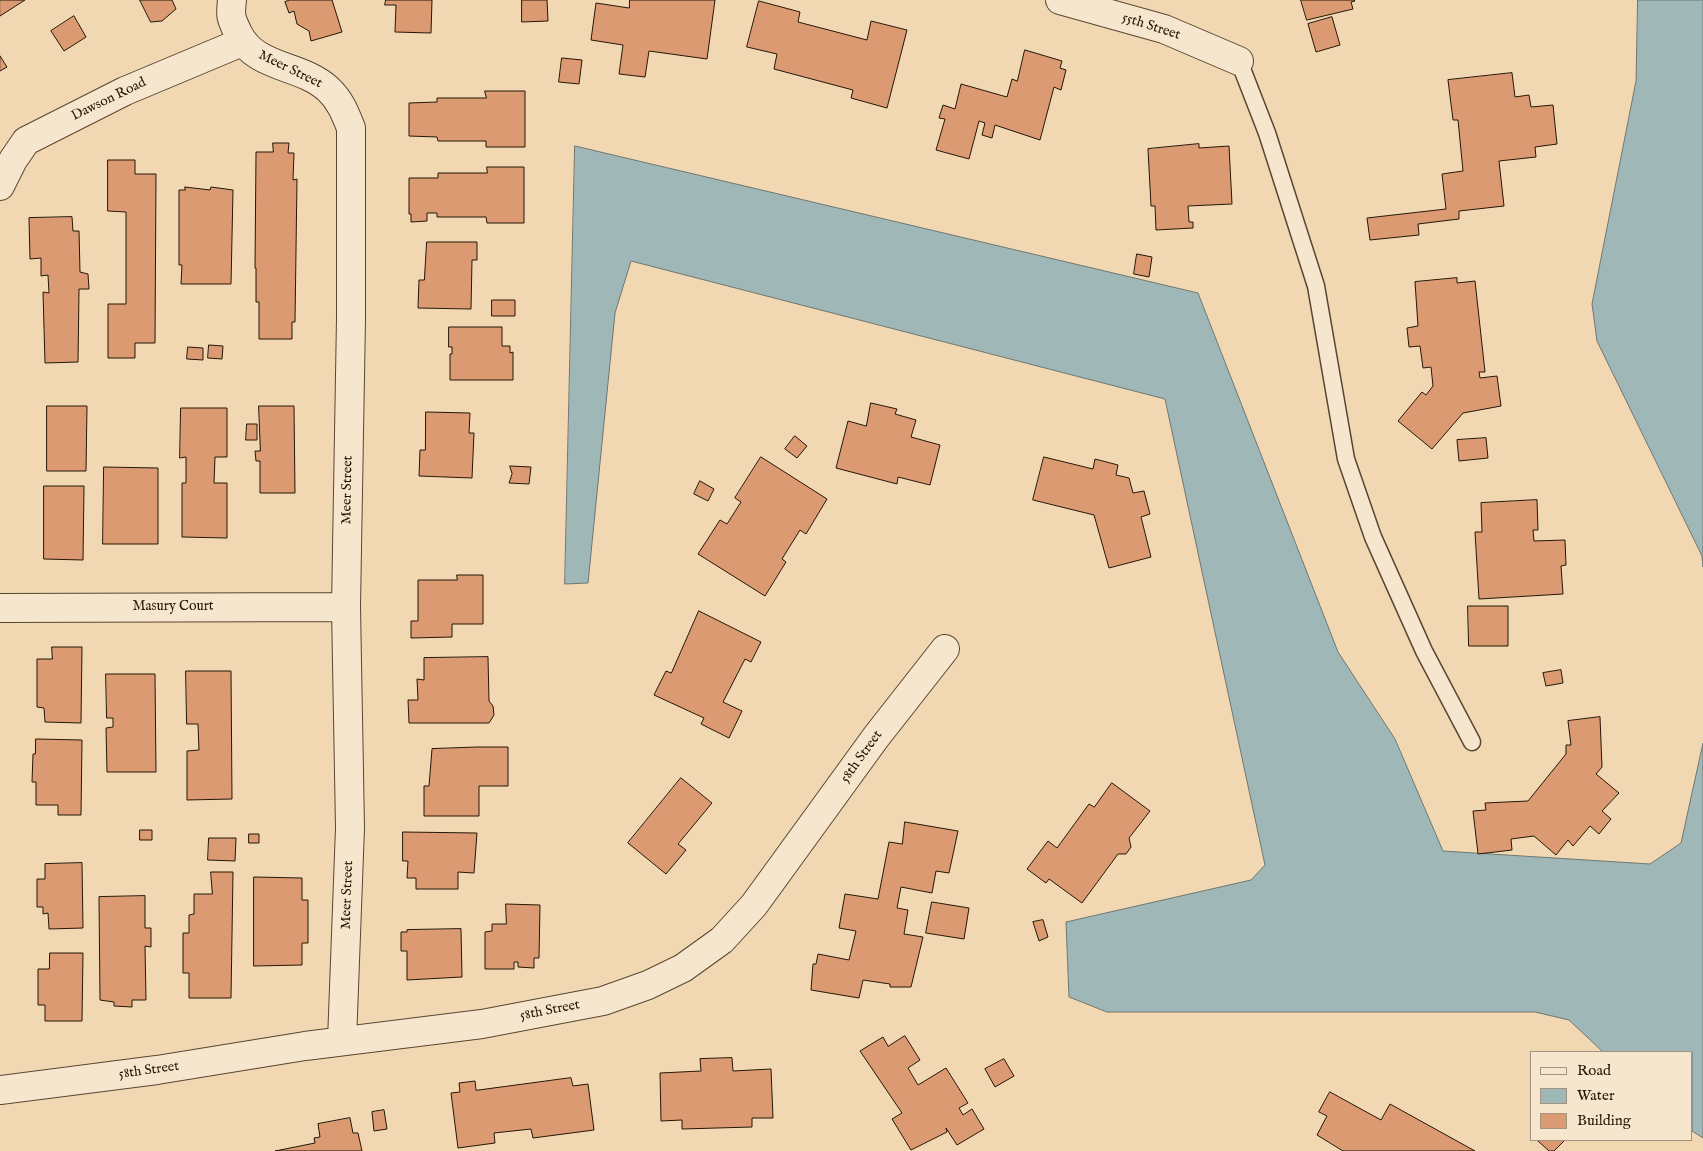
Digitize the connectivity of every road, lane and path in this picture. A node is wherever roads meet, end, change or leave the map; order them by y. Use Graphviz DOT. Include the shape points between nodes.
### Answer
graph roads {
  1 [pos="232,0"];
  2 [pos="1060,0"];
  3 [pos="242,42"];
  4 [pos="1239,62"];
  5 [pos="0,186"];
  6 [pos="346,607"];
  7 [pos="0,608"];
  8 [pos="946,649"];
  9 [pos="1472,742"];
  10 [pos="342,1041"];
  11 [pos="0,1090"];
  1 -- 3 [label="street, Meer Street" via="230,17"];
  2 -- 4 [label="street, 55th Street" via="1164,29"];
  3 -- 5 [label="street, Dawson Road" via="125,91 26,141 12,160"];
  3 -- 6 [label="street, Meer Street" via="272,63 327,88 342,104 351,128"];
  4 -- 9 [label="lane" via="1267,133 1316,286 1346,459 1373,537 1424,651"];
  6 -- 7 [label="street, Masury Court"];
  6 -- 10 [label="street, Meer Street" via="350,828"];
  8 -- 10 [label="street, 58th Street" via="876,737 754,905 722,940 683,968 603,1001 482,1024"];
  10 -- 11 [label="street, 58th Street"];
}
